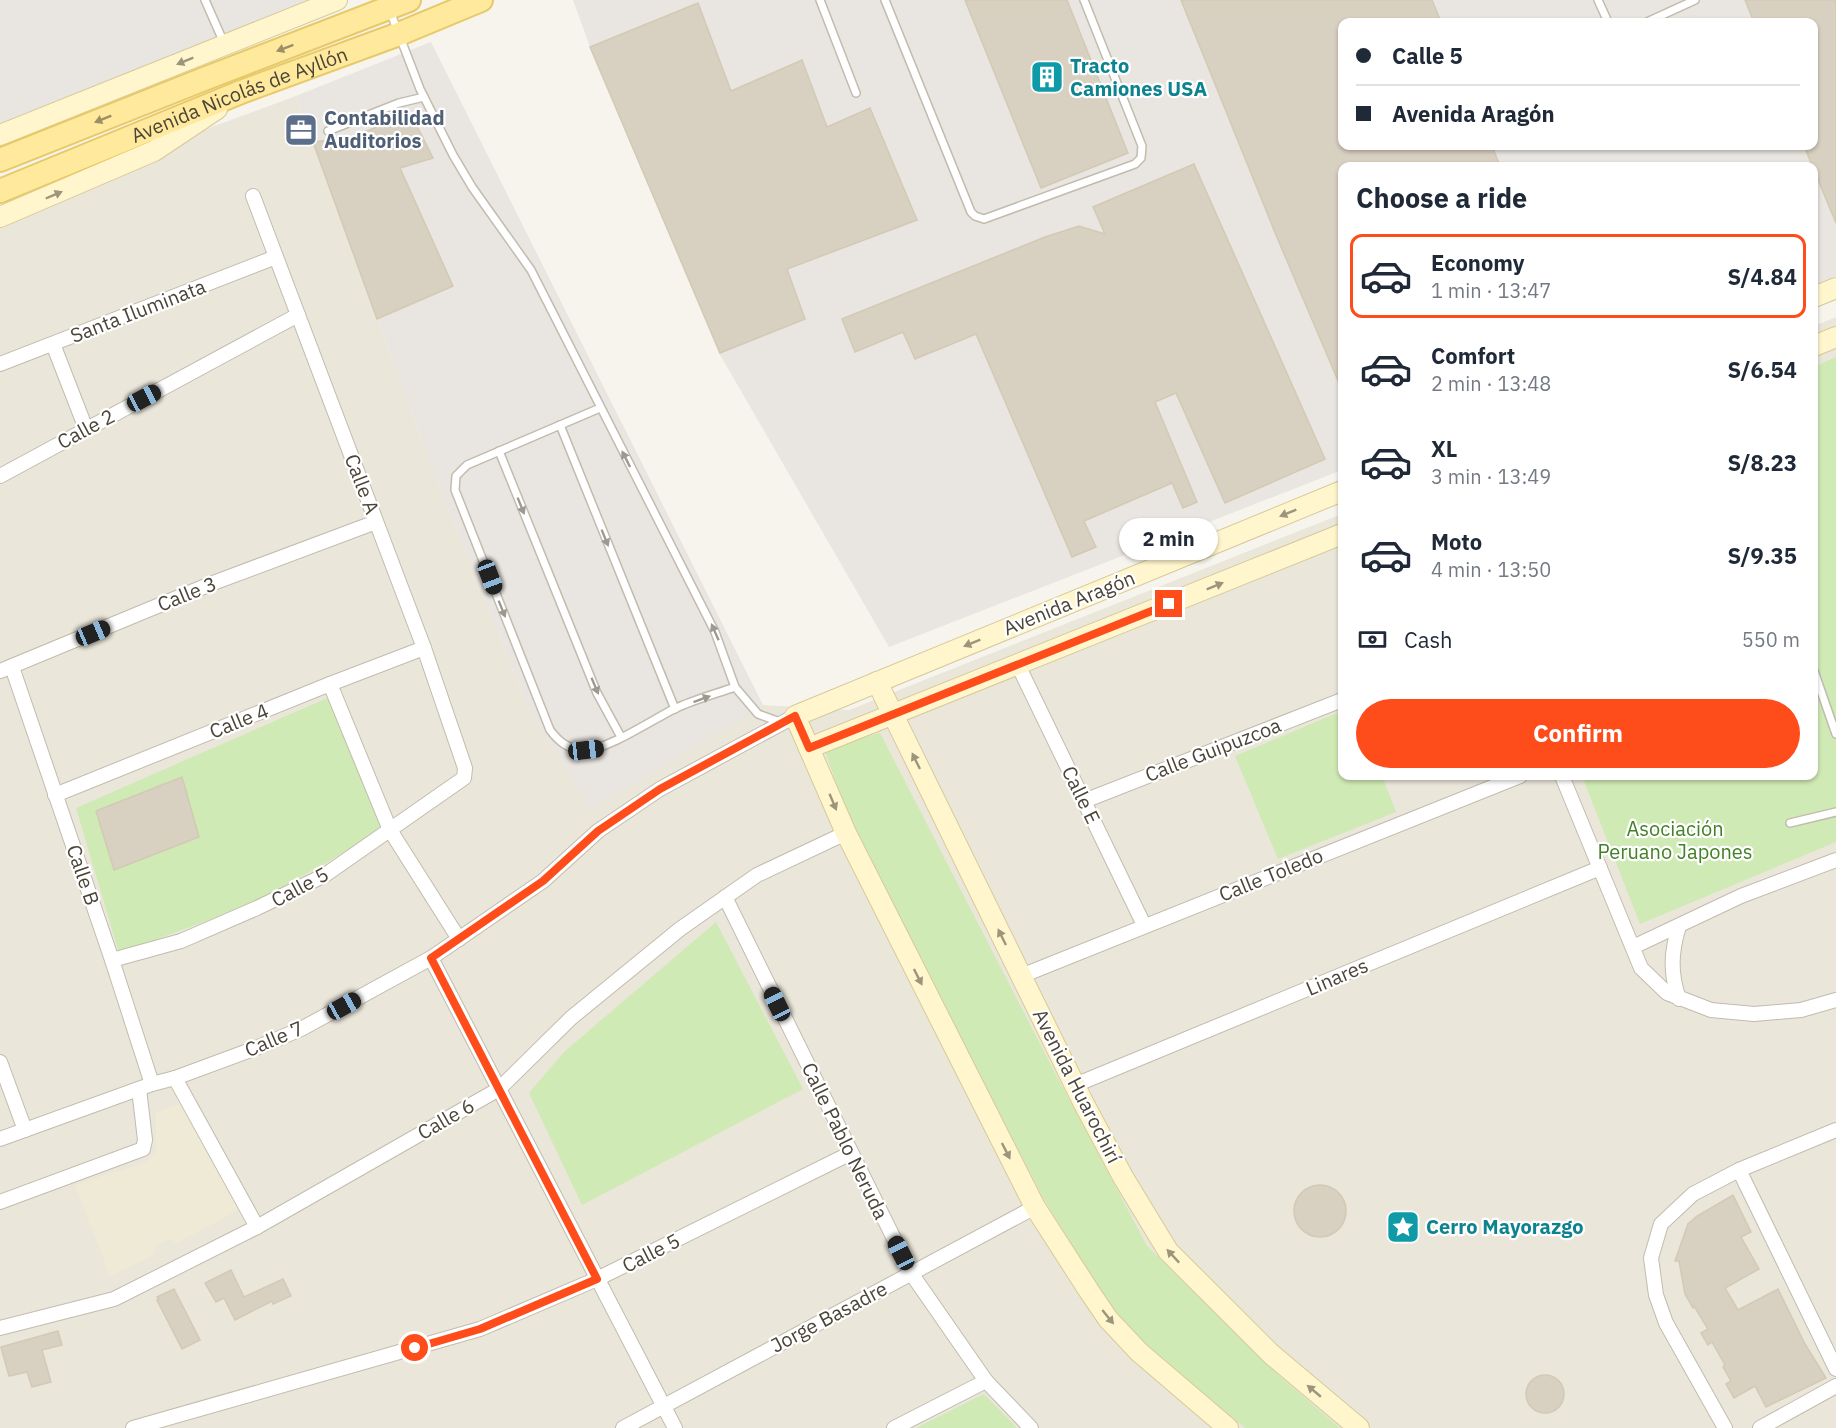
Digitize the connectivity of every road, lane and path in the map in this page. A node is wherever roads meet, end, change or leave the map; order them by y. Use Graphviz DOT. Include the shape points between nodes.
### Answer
graph roads {
  1 [pos="206,0"];
  2 [pos="337,0"];
  3 [pos="481,0"];
  4 [pos="820,0"];
  5 [pos="885,0"];
  6 [pos="1084,0"];
  7 [pos="1598,0"];
  8 [pos="1695,0"];
  9 [pos="399,4"];
  10 [pos="441,7"];
  11 [pos="1606,18"];
  12 [pos="1656,18"];
  13 [pos="399,34"];
  14 [pos="225,45"];
  15 [pos="241,92"];
  16 [pos="856,93"];
  17 [pos="424,97"];
  18 [pos="328,131"];
  19 [pos="0,135"];
  20 [pos="0,160"];
  21 [pos="0,191"];
  22 [pos="253,196"];
  23 [pos="0,217"];
  24 [pos="276,257"];
  25 [pos="1836,288"];
  26 [pos="1818,295"];
  27 [pos="298,315"];
  28 [pos="1836,336"];
  29 [pos="53,344"];
  30 [pos="1818,344"];
  31 [pos="0,364"];
  32 [pos="600,408"];
  33 [pos="560,425"];
  34 [pos="86,429"];
  35 [pos="500,451"];
  36 [pos="0,476"];
  37 [pos="1338,493"];
  38 [pos="376,522"];
  39 [pos="1338,536"];
  40 [pos="424,648"];
  41 [pos="1018,664"];
  42 [pos="6,669"];
  43 [pos="878,682"];
  44 [pos="1818,682"];
  45 [pos="330,684"];
  46 [pos="735,687"];
  47 [pos="1338,702"];
  48 [pos="675,709"];
  49 [pos="893,714"];
  50 [pos="789,720"];
  51 [pos="1836,734"];
  52 [pos="621,737"];
  53 [pos="809,748"];
  54 [pos="465,774"];
  55 [pos="1511,780"];
  56 [pos="1564,780"];
  57 [pos="55,795"];
  58 [pos="1084,801"];
  59 [pos="1836,812"];
  60 [pos="1790,823"];
  61 [pos="390,830"];
  62 [pos="846,832"];
  63 [pos="1836,860"];
  64 [pos="1600,868"];
  65 [pos="725,897"];
  66 [pos="1144,926"];
  67 [pos="1679,926"];
  68 [pos="459,939"];
  69 [pos="1633,947"];
  70 [pos="431,958"];
  71 [pos="112,960"];
  72 [pos="1021,976"];
  73 [pos="1680,999"];
  74 [pos="1836,1000"];
  75 [pos="0,1062"];
  76 [pos="175,1078"];
  77 [pos="1075,1085"];
  78 [pos="145,1086"];
  79 [pos="499,1089"];
  80 [pos="25,1130"];
  81 [pos="1836,1130"];
  82 [pos="0,1139"];
  83 [pos="850,1153"];
  84 [pos="1739,1170"];
  85 [pos="0,1202"];
  86 [pos="1035,1207"];
  87 [pos="257,1227"];
  88 [pos="912,1273"];
  89 [pos="597,1279"];
  90 [pos="0,1328"];
  91 [pos="1836,1369"];
  92 [pos="986,1381"];
  93 [pos="1836,1386"];
  94 [pos="662,1406"];
  95 [pos="133,1428"];
  96 [pos="623,1428"];
  97 [pos="675,1428"];
  98 [pos="894,1428"];
  99 [pos="1031,1428"];
  100 [pos="1228,1428"];
  101 [pos="1359,1428"];
  102 [pos="1725,1428"];
  103 [pos="1760,1428"];
  1 -- 14 [label="lane"];
  2 -- 14 [label="street"];
  3 -- 10 [label="main road, Avenida Nicolás de Ayllón"];
  4 -- 16 [label="lane"];
  5 -- 6 [label="lane" via="971,212 984,219 1135,164 1141,158 1142,146"];
  7 -- 11 [label="lane"];
  8 -- 12 [label="lane"];
  9 -- 13 [label="lane"];
  9 -- 20 [label="main road, Avenida Nicolás de Ayllón, one-way"];
  10 -- 13 [label="main road, Avenida Nicolás de Ayllón"];
  13 -- 15 [label="main road, Avenida Nicolás de Ayllón"];
  13 -- 17 [label="lane"];
  14 -- 19 [label="street, one-way"];
  15 -- 21 [label="main road, Avenida Nicolás de Ayllón"];
  23 -- 15 [label="street, one-way" via="154,151"];
  17 -- 18 [label="lane" via="399,102"];
  17 -- 32 [label="lane" via="472,187 531,270"];
  22 -- 24 [label="street, Calle A"];
  24 -- 27 [label="street, Calle A"];
  24 -- 29 [label="street, Santa Iluminata"];
  25 -- 26 [label="street"];
  27 -- 34 [label="street, Calle 2"];
  27 -- 38 [label="street, Calle A"];
  28 -- 30 [label="street"];
  29 -- 31 [label="street, Santa Iluminata"];
  29 -- 34 [label="street"];
  32 -- 33 [label="lane"];
  46 -- 32 [label="lane, one-way" via="715,632"];
  33 -- 35 [label="lane"];
  33 -- 48 [label="lane, one-way"];
  34 -- 36 [label="street, Calle 2"];
  35 -- 52 [label="lane, one-way" via="597,693"];
  35 -- 52 [label="lane, one-way" via="466,465 456,476 455,490 550,730 558,741 586,750 602,748"];
  37 -- 43 [label="street, Avenida Aragón, one-way"];
  38 -- 40 [label="street, Calle A"];
  38 -- 42 [label="street, Calle 3" via="213,583"];
  41 -- 39 [label="street, Avenida Aragón, one-way"];
  40 -- 45 [label="street, Calle 4"];
  40 -- 54 [label="street, Calle A"];
  41 -- 49 [label="street, Avenida Aragón"];
  41 -- 58 [label="street, Calle E"];
  42 -- 57 [label="street, Calle B"];
  43 -- 49 [label="street, Avenida Huarochirí"];
  43 -- 50 [label="street, Avenida Aragón"];
  44 -- 51 [label="lane"];
  45 -- 57 [label="street, Calle 4"];
  45 -- 61 [label="street"];
  48 -- 46 [label="lane, one-way"];
  46 -- 50 [label="lane" via="758,714"];
  47 -- 58 [label="street, Calle Guipuzcoa"];
  48 -- 52 [label="lane"];
  49 -- 53 [label="street, Avenida Aragón"];
  72 -- 49 [label="street, Avenida Huarochirí, one-way"];
  50 -- 53 [label="street"];
  50 -- 68 [label="street, Calle 7" via="660,789 598,831 543,881"];
  53 -- 62 [label="street, one-way"];
  54 -- 61 [label="street, Calle 5"];
  55 -- 66 [label="street, Calle Toledo"];
  56 -- 64 [label="street"];
  57 -- 71 [label="street, Calle B"];
  58 -- 66 [label="street, Calle E"];
  59 -- 60 [label="lane"];
  61 -- 68 [label="street"];
  61 -- 71 [label="street, Calle 5" via="325,875 258,908 181,940"];
  62 -- 65 [label="street, Calle 6" via="757,875"];
  62 -- 86 [label="street, one-way"];
  63 -- 67 [label="street" via="1741,896"];
  64 -- 69 [label="street"];
  64 -- 77 [label="street, Linares"];
  65 -- 79 [label="street, Calle 6" via="572,1018"];
  65 -- 83 [label="street, Calle Pablo Neruda"];
  66 -- 72 [label="street, Calle Toledo"];
  67 -- 69 [label="street"];
  67 -- 73 [label="street" via="1672,953 1673,978"];
  68 -- 70 [label="street, Calle 7"];
  69 -- 73 [label="street" via="1641,968 1667,993"];
  70 -- 76 [label="street, Calle 7" via="301,1029"];
  70 -- 79 [label="street"];
  71 -- 78 [label="street, Calle B"];
  72 -- 77 [label="street, Avenida Huarochirí"];
  73 -- 74 [label="street" via="1711,1010 1755,1014 1801,1010"];
  75 -- 80 [label="street"];
  76 -- 78 [label="street, Calle 7"];
  76 -- 87 [label="street"];
  101 -- 77 [label="street, Avenida Huarochirí, one-way" via="1271,1354 1168,1251 1123,1177"];
  78 -- 80 [label="street, Calle 7"];
  78 -- 85 [label="street, Calle B" via="143,1149"];
  79 -- 87 [label="street, Calle 6"];
  79 -- 89 [label="street"];
  80 -- 82 [label="street, Calle 7"];
  81 -- 84 [label="street"];
  83 -- 88 [label="street, Calle Pablo Neruda"];
  83 -- 89 [label="street, Calle 5"];
  84 -- 91 [label="street"];
  84 -- 102 [label="street" via="1693,1194 1661,1224 1651,1258 1656,1295 1666,1323"];
  86 -- 88 [label="street, Jorge Basadre"];
  86 -- 100 [label="street, one-way" via="1108,1319 1139,1352"];
  87 -- 90 [label="street, Calle 6" via="114,1299"];
  88 -- 92 [label="street, Calle Pablo Neruda"];
  88 -- 94 [label="street, Jorge Basadre"];
  89 -- 94 [label="street"];
  89 -- 95 [label="street, Calle 5" via="480,1329"];
  92 -- 98 [label="street"];
  92 -- 99 [label="street, Calle Pablo Neruda"];
  93 -- 103 [label="street"];
  94 -- 96 [label="street, Jorge Basadre"];
  94 -- 97 [label="street"];
}
